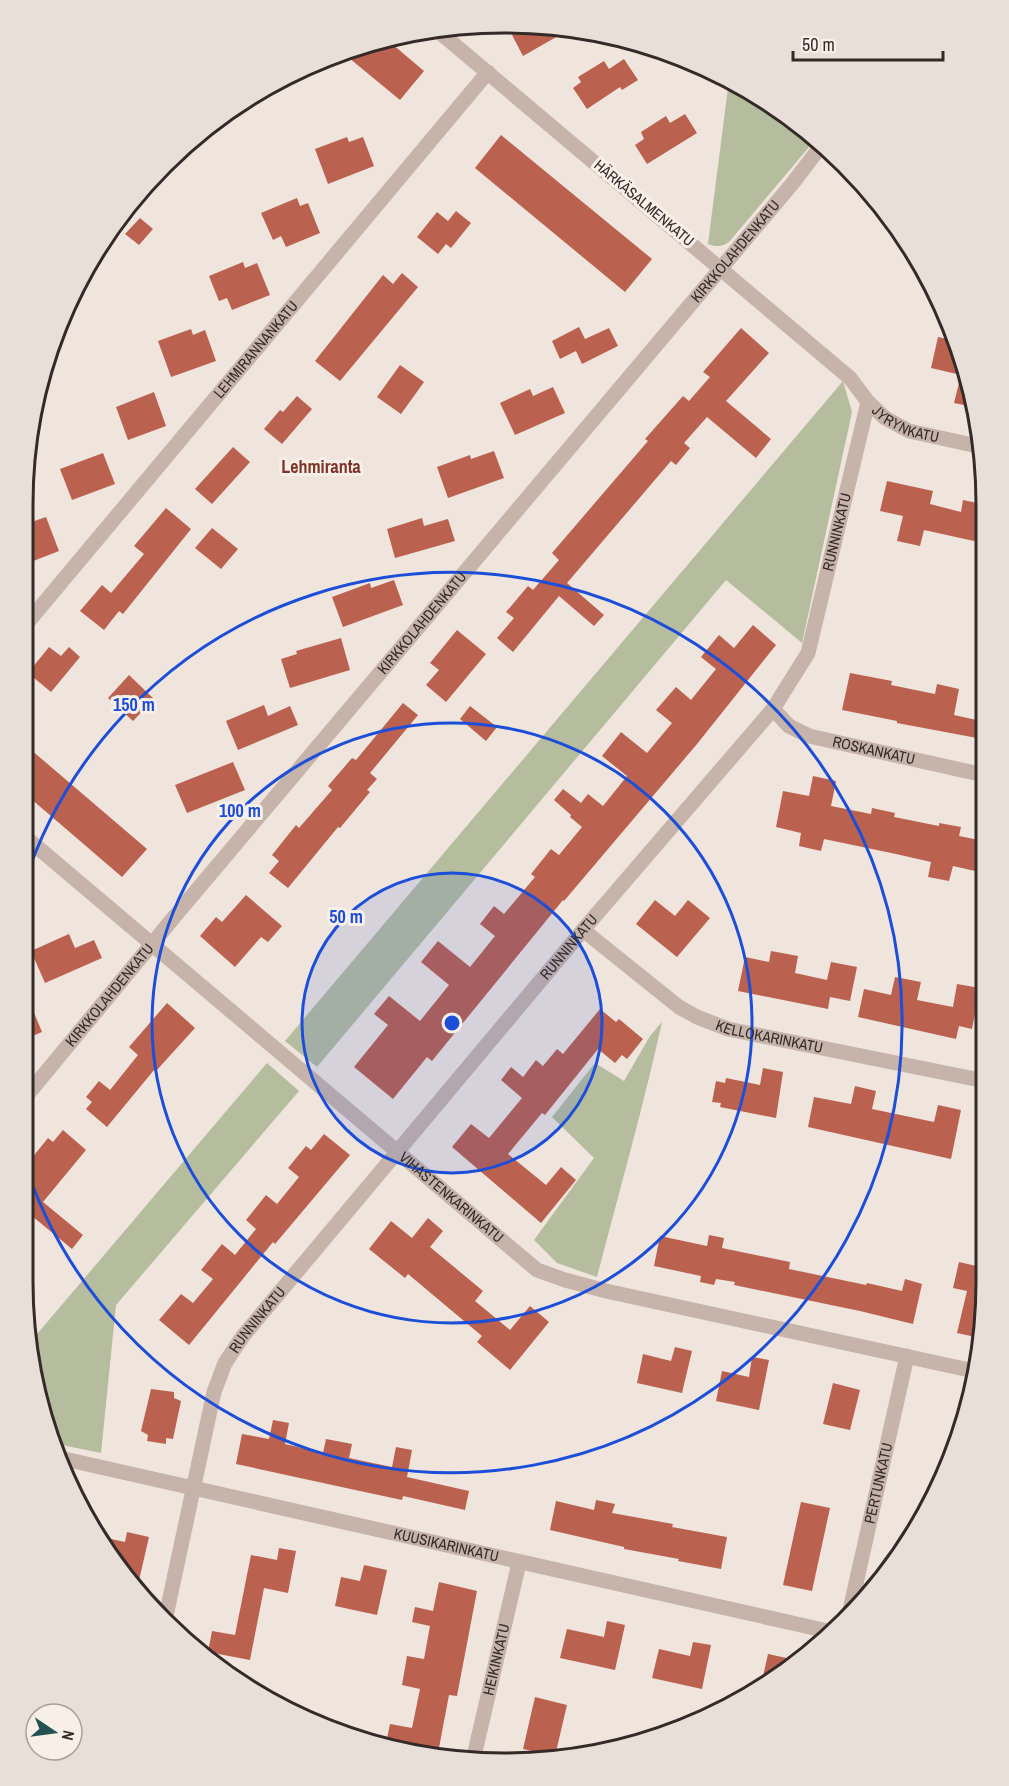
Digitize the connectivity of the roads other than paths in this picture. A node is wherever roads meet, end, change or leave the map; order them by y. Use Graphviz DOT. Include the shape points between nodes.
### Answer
graph roads {
  1 [pos="445,37"];
  2 [pos="488,72"];
  3 [pos="817,152"];
  4 [pos="721,268"];
  5 [pos="868,402"];
  6 [pos="972,445"];
  7 [pos="33,616"];
  8 [pos="773,710"];
  9 [pos="976,774"];
  10 [pos="33,843"];
  11 [pos="583,930"];
  12 [pos="152,944"];
  13 [pos="976,1079"];
  14 [pos="33,1088"];
  15 [pos="397,1153"];
  16 [pos="908,1356"];
  17 [pos="968,1370"];
  18 [pos="68,1460"];
  19 [pos="193,1488"];
  20 [pos="519,1563"];
  21 [pos="852,1599"];
  22 [pos="167,1611"];
  23 [pos="822,1630"];
  24 [pos="475,1752"];
  1 -- 2 [label="street, HÄRKÄSALMENKATU"];
  2 -- 4 [label="street, HÄRKÄSALMENKATU"];
  2 -- 7 [label="street, LEHMIRANNANKATU"];
  3 -- 4 [label="street, KIRKKOLAHDENKATU"];
  4 -- 5 [label="street, HÄRKÄSALMENKATU" via="850,378"];
  4 -- 12 [label="street, KIRKKOLAHDENKATU"];
  5 -- 6 [label="street, JYRYNKATU" via="885,418 909,431"];
  5 -- 8 [label="street, RUNNINKATU" via="808,653"];
  8 -- 9 [label="street, ROSKANKATU" via="789,726 809,736"];
  8 -- 11 [label="street, RUNNINKATU"];
  10 -- 12 [label="street, VIHASTENKARINKATU"];
  11 -- 13 [label="street, KELLOKARINKATU" via="679,1007 718,1025"];
  11 -- 15 [label="street, RUNNINKATU"];
  12 -- 14 [label="street, KIRKKOLAHDENKATU"];
  12 -- 15 [label="street, VIHASTENKARINKATU"];
  15 -- 16 [label="street, VIHASTENKARINKATU" via="537,1270 606,1291"];
  15 -- 19 [label="street, RUNNINKATU" via="243,1336 225,1363 214,1392"];
  16 -- 17 [label="street, VIHASTENKARINKATU"];
  16 -- 21 [label="street, PERTUNKATU"];
  18 -- 19 [label="street, KUUSIKARINKATU"];
  19 -- 20 [label="street, KUUSIKARINKATU"];
  19 -- 22 [label="street, RUNNINKATU"];
  20 -- 23 [label="street, KUUSIKARINKATU"];
  20 -- 24 [label="street, HEIKINKATU"];
}
